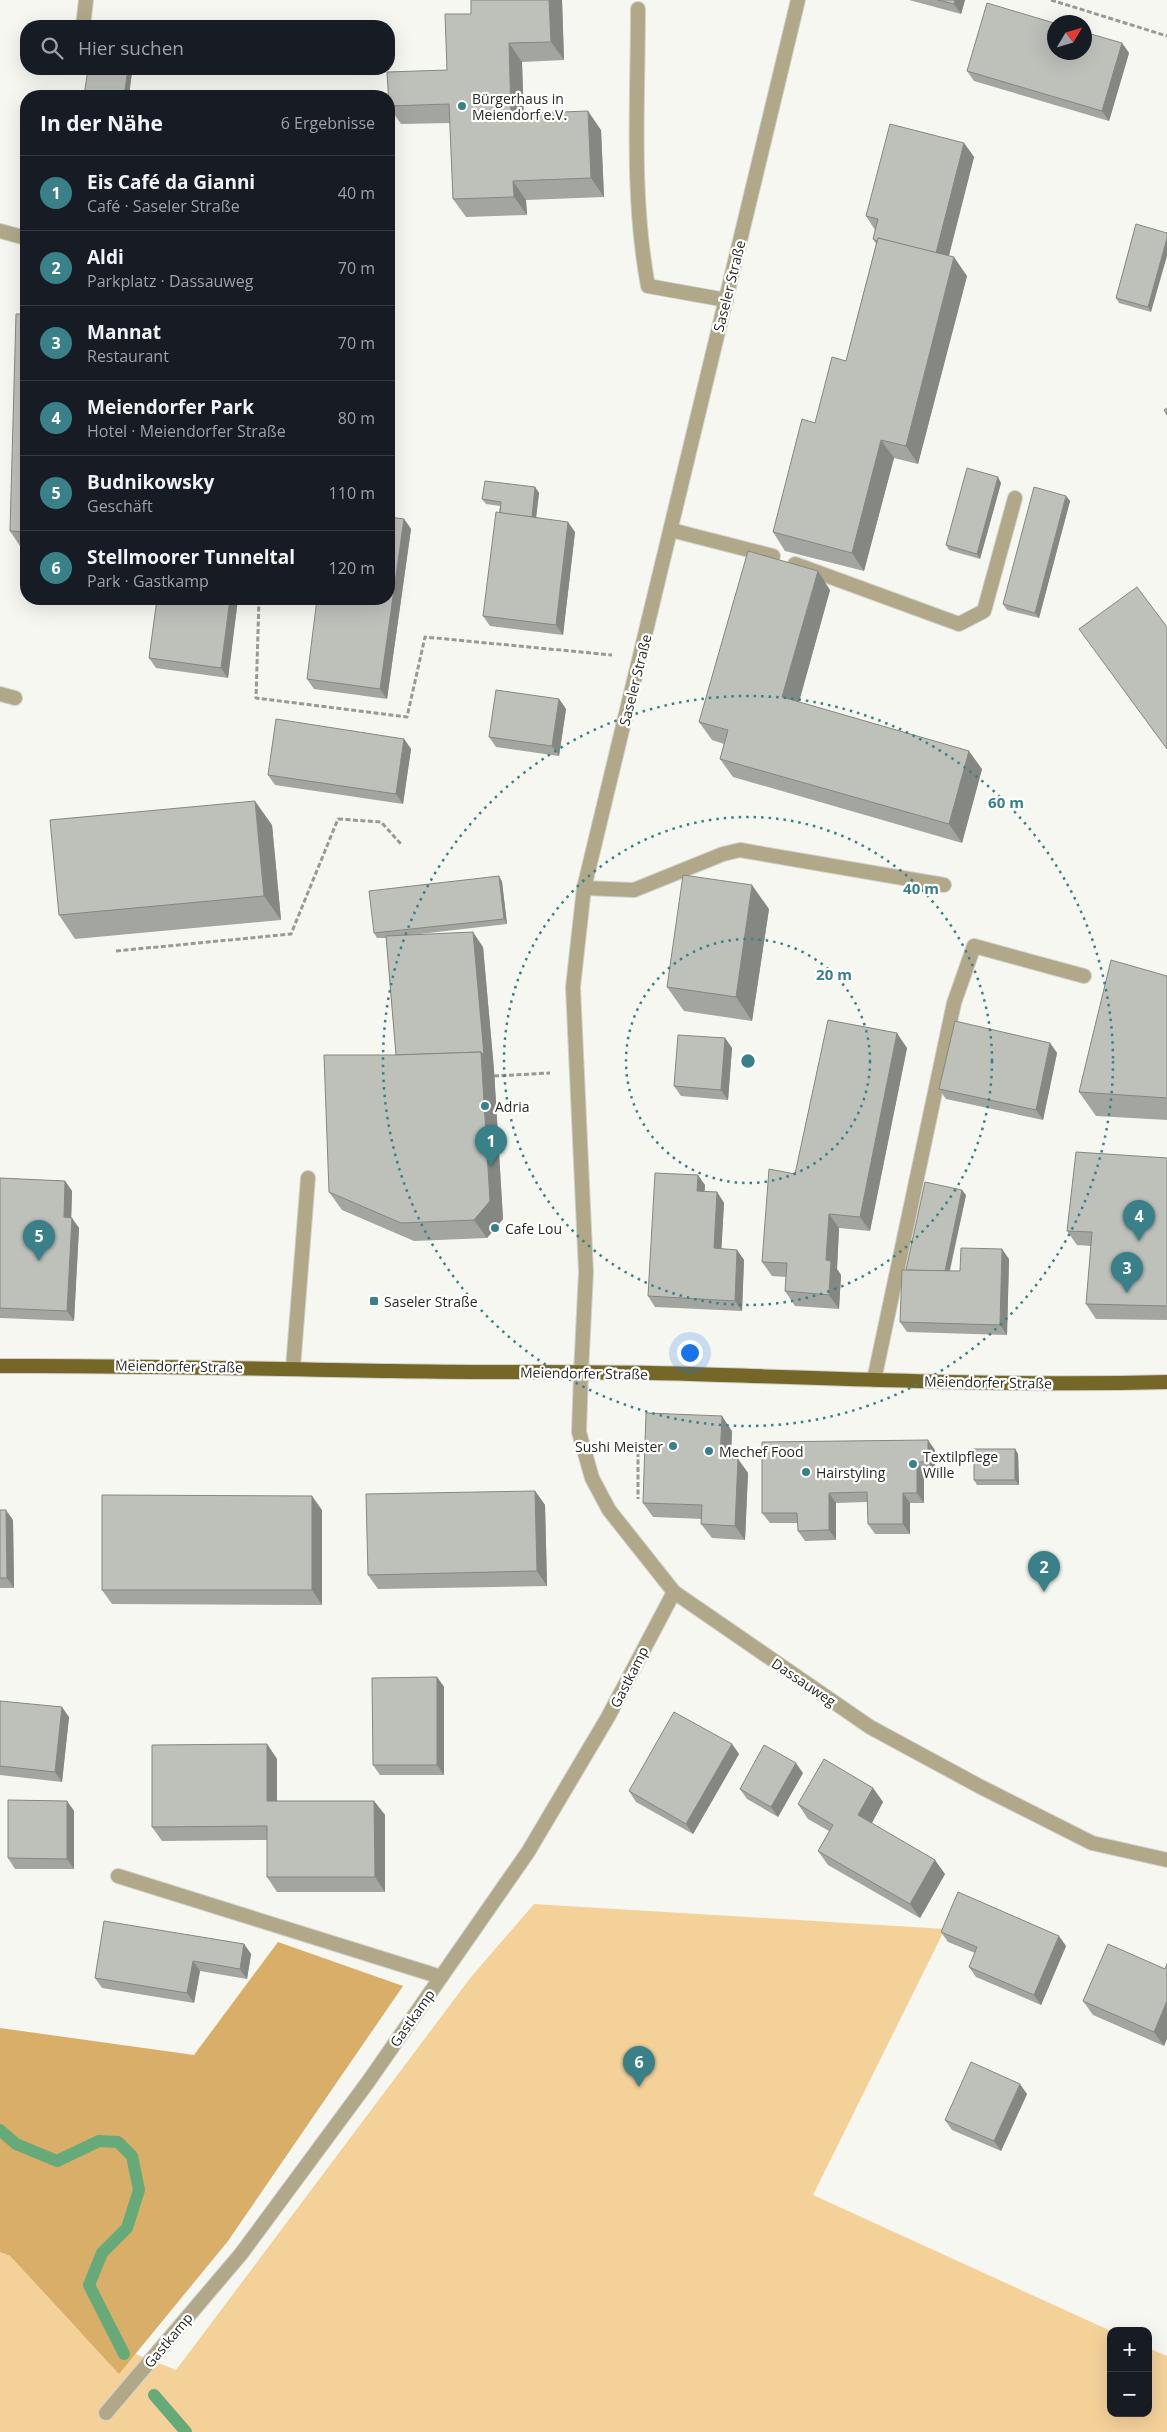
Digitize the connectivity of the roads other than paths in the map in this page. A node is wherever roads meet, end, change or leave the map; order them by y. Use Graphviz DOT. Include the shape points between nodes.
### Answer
graph roads {
  1 [pos="86,0"];
  2 [pos="798,0"];
  3 [pos="638,9"];
  4 [pos="84,20"];
  5 [pos="0,231"];
  6 [pos="20,236"];
  7 [pos="726,300"];
  8 [pos="1015,498"];
  9 [pos="671,530"];
  10 [pos="773,556"];
  11 [pos="795,564"];
  12 [pos="0,694"];
  13 [pos="15,698"];
  14 [pos="944,885"];
  15 [pos="584,888"];
  16 [pos="1084,976"];
  17 [pos="308,1178"];
  18 [pos="0,1366"];
  19 [pos="294,1368"];
  20 [pos="581,1373"];
  21 [pos="874,1380"];
  22 [pos="1167,1382"];
  23 [pos="674,1592"];
  24 [pos="1167,1860"];
  25 [pos="118,1876"];
  26 [pos="441,1977"];
  27 [pos="106,2414"];
  1 -- 4 [label="street"];
  2 -- 7 [label="street, Saseler Straße"];
  3 -- 7 [label="street" via="637,158 642,255 648,286"];
  5 -- 6 [label="street"];
  7 -- 9 [label="street, Saseler Straße"];
  8 -- 11 [label="street" via="984,611 959,624"];
  9 -- 10 [label="street"];
  9 -- 15 [label="street, Saseler Straße"];
  12 -- 13 [label="street"];
  14 -- 15 [label="street" via="740,850 722,854 634,890"];
  15 -- 20 [label="street, Saseler Straße" via="573,987 586,1272"];
  16 -- 21 [label="street" via="974,946 954,1003"];
  17 -- 19 [label="street"];
  18 -- 19 [label="main road, Meiendorfer Straße"];
  19 -- 20 [label="main road, Meiendorfer Straße"];
  20 -- 21 [label="main road, Meiendorfer Straße"];
  20 -- 23 [label="street, Dassauweg" via="579,1432 592,1478 609,1510"];
  21 -- 22 [label="main road, Meiendorfer Straße"];
  23 -- 24 [label="street, Dassauweg" via="870,1727 1092,1843"];
  23 -- 26 [label="street, Gastkamp" via="608,1718 528,1852"];
  25 -- 26 [label="street"];
  26 -- 27 [label="street, Gastkamp" via="241,2254"];
}
